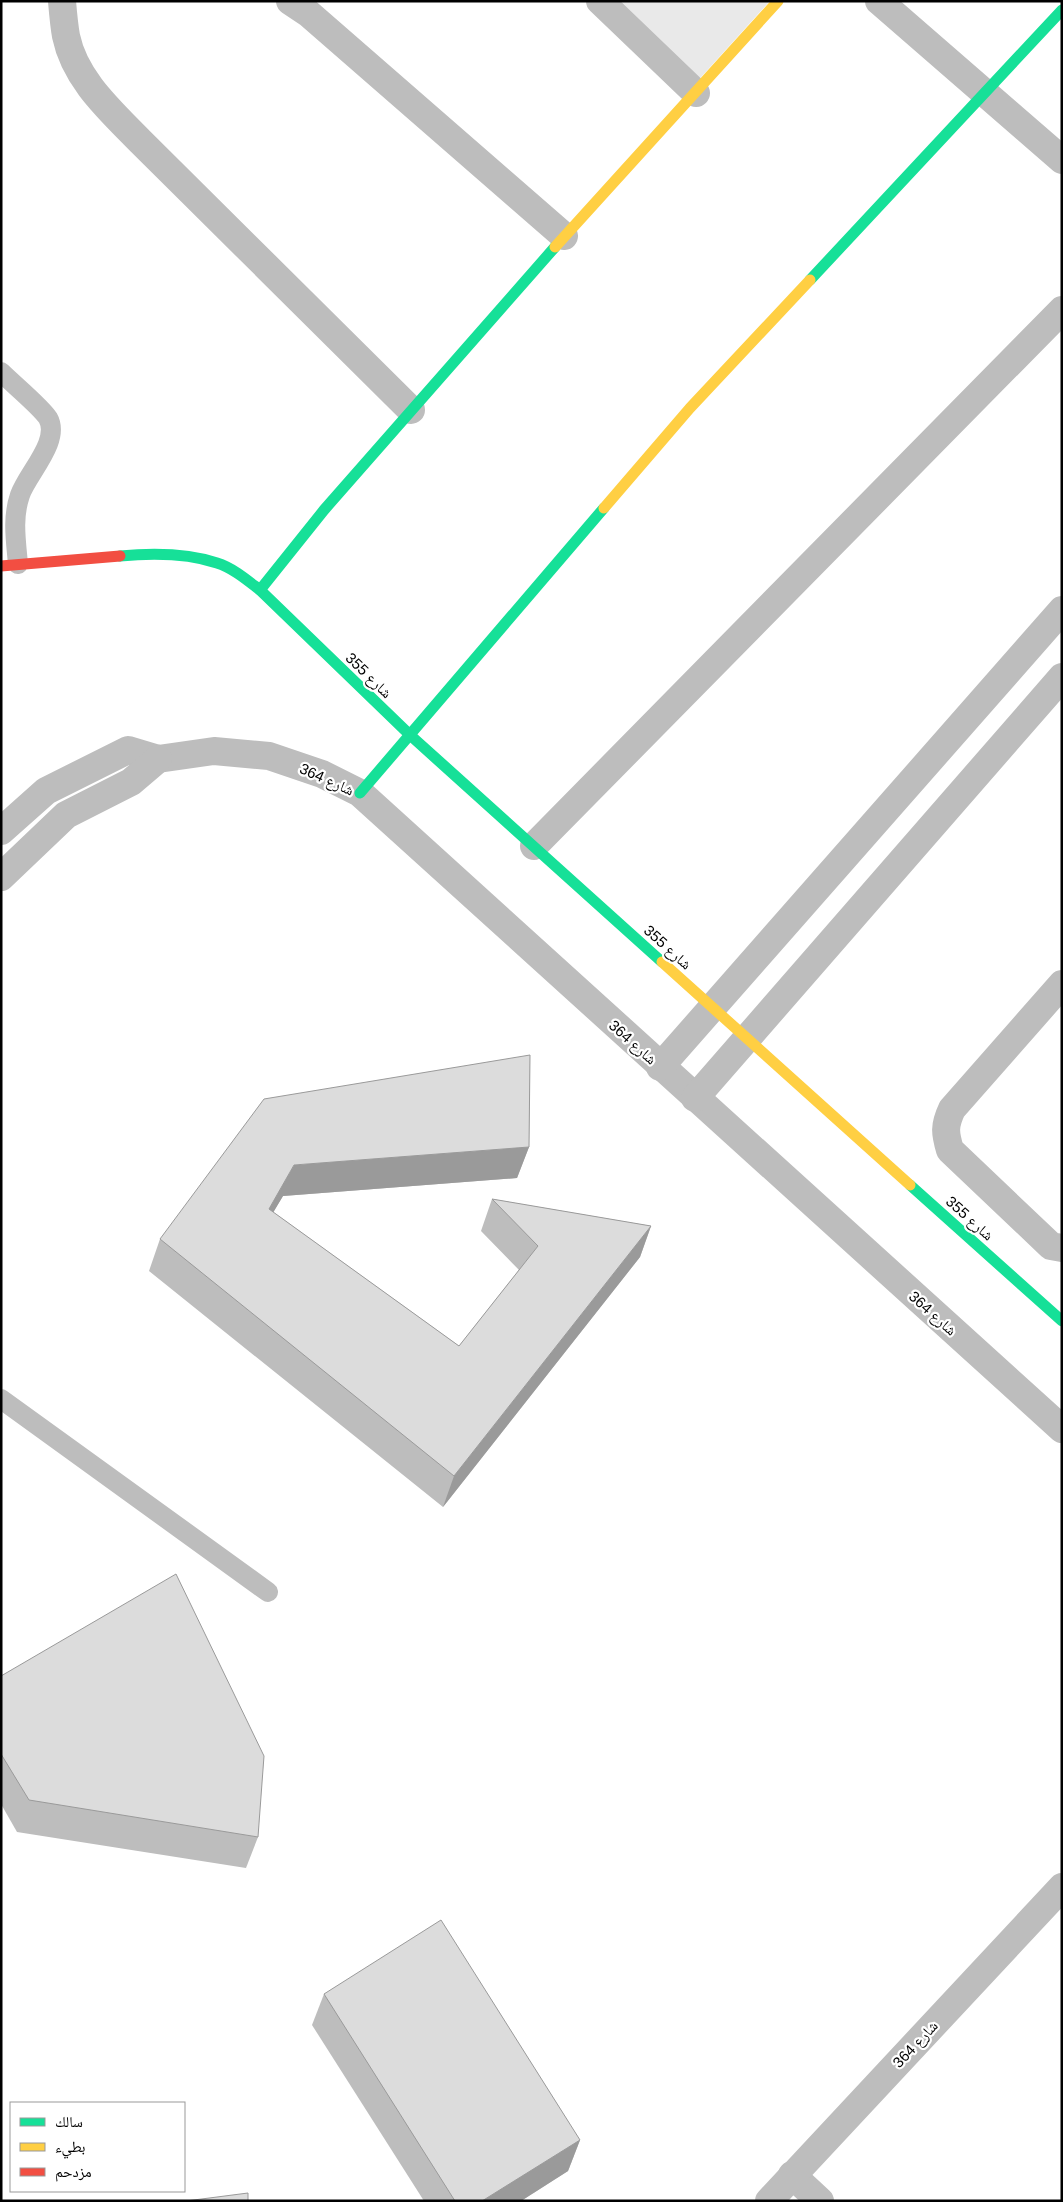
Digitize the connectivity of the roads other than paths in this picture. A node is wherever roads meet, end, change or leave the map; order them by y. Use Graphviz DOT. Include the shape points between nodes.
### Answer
graph roads {
  1 [pos="62,1"];
  2 [pos="290,1"];
  3 [pos="600,1"];
  4 [pos="778,1"];
  5 [pos="879,1"];
  6 [pos="1062,10"];
  7 [pos="984,92"];
  8 [pos="696,93"];
  9 [pos="1062,160"];
  10 [pos="564,236"];
  11 [pos="1062,310"];
  12 [pos="1,372"];
  13 [pos="411,410"];
  14 [pos="10,565"];
  15 [pos="260,590"];
  16 [pos="1062,610"];
  17 [pos="1062,678"];
  18 [pos="410,735"];
  19 [pos="158,758"];
  20 [pos="360,794"];
  21 [pos="1,832"];
  22 [pos="534,846"];
  23 [pos="1,877"];
  24 [pos="1062,984"];
  25 [pos="712,1007"];
  26 [pos="747,1038"];
  27 [pos="660,1067"];
  28 [pos="695,1098"];
  29 [pos="1062,1248"];
  30 [pos="1062,1321"];
  31 [pos="1,1399"];
  32 [pos="1062,1429"];
  33 [pos="268,1592"];
  34 [pos="1062,1887"];
  35 [pos="792,2175"];
  36 [pos="771,2200"];
  37 [pos="820,2201"];
  1 -- 13 [label="street" via="66,36 74,60 104,103"];
  2 -- 10 [label="street" via="308,13"];
  3 -- 8 [label="street"];
  4 -- 8 [label="street"];
  5 -- 7 [label="street"];
  6 -- 7 [label="street"];
  7 -- 9 [label="street"];
  7 -- 18 [label="street" via="690,408"];
  8 -- 10 [label="street"];
  10 -- 13 [label="street"];
  11 -- 22 [label="street"];
  12 -- 14 [label="lane" via="48,418 52,430 49,442 20,493"];
  13 -- 15 [label="street"];
  14 -- 15 [label="street, شارع 355" via="145,554 181,556 218,563"];
  15 -- 18 [label="street, شارع 355"];
  16 -- 25 [label="street"];
  17 -- 26 [label="street"];
  18 -- 20 [label="street"];
  18 -- 22 [label="street, شارع 355"];
  19 -- 20 [label="street, شارع 364" via="214,751 270,756 322,774"];
  19 -- 21 [label="street, شارع 364" via="128,750 46,792"];
  19 -- 23 [label="street" via="130,782 66,814"];
  20 -- 27 [label="street, شارع 364"];
  22 -- 25 [label="street, شارع 355"];
  24 -- 29 [label="street" via="952,1109 945,1134 950,1150 1051,1246"];
  25 -- 26 [label="street, شارع 355"];
  25 -- 27 [label="street"];
  26 -- 28 [label="street"];
  26 -- 30 [label="street, شارع 355"];
  27 -- 28 [label="street, شارع 364"];
  28 -- 32 [label="street, شارع 364"];
  31 -- 33 [label="lane"];
  34 -- 35 [label="street, شارع 364"];
  35 -- 36 [label="street, شارع 364"];
  35 -- 37 [label="street"];
}
